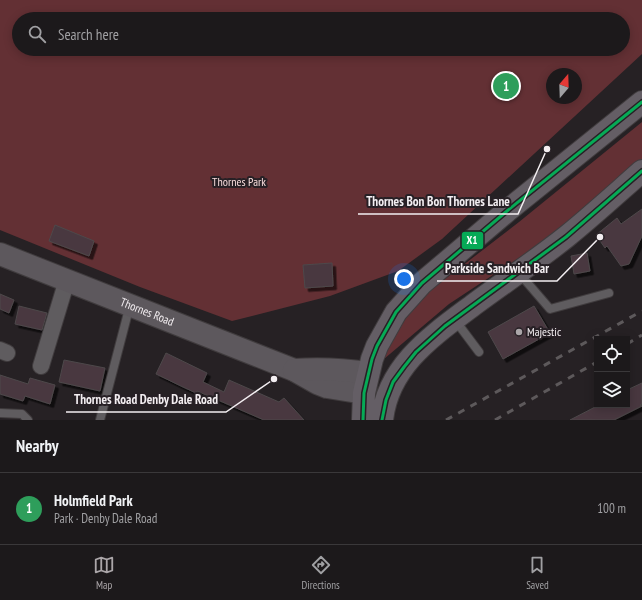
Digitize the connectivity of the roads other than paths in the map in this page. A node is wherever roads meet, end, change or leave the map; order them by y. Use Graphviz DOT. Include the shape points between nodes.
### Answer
graph roads {
  1 [pos="642,102"];
  2 [pos="642,171"];
  3 [pos="0,254"];
  4 [pos="519,272"];
  5 [pos="67,280"];
  6 [pos="609,293"];
  7 [pos="130,304"];
  8 [pos="455,319"];
  9 [pos="479,352"];
  10 [pos="41,366"];
  11 [pos="374,386"];
  12 [pos="0,413"];
  13 [pos="28,420"];
  14 [pos="100,420"];
  15 [pos="363,420"];
  16 [pos="382,420"];
  1 -- 11 [label="main road" via="422,283 396,312 377,346"];
  2 -- 4 [label="main road" via="567,236"];
  3 -- 5 [label="main road, Thornes Road"];
  4 -- 6 [label="lane" via="550,309"];
  4 -- 8 [label="main road"];
  5 -- 7 [label="main road, Thornes Road"];
  5 -- 10 [label="street"];
  7 -- 11 [label="main road, Thornes Road" via="294,370 326,368"];
  7 -- 14 [label="lane"];
  8 -- 9 [label="lane"];
  8 -- 11 [label="main road" via="429,338 396,354"];
  11 -- 15 [label="main road"];
  11 -- 16 [label="main road"];
  12 -- 13 [label="lane" via="22,414"];
}
